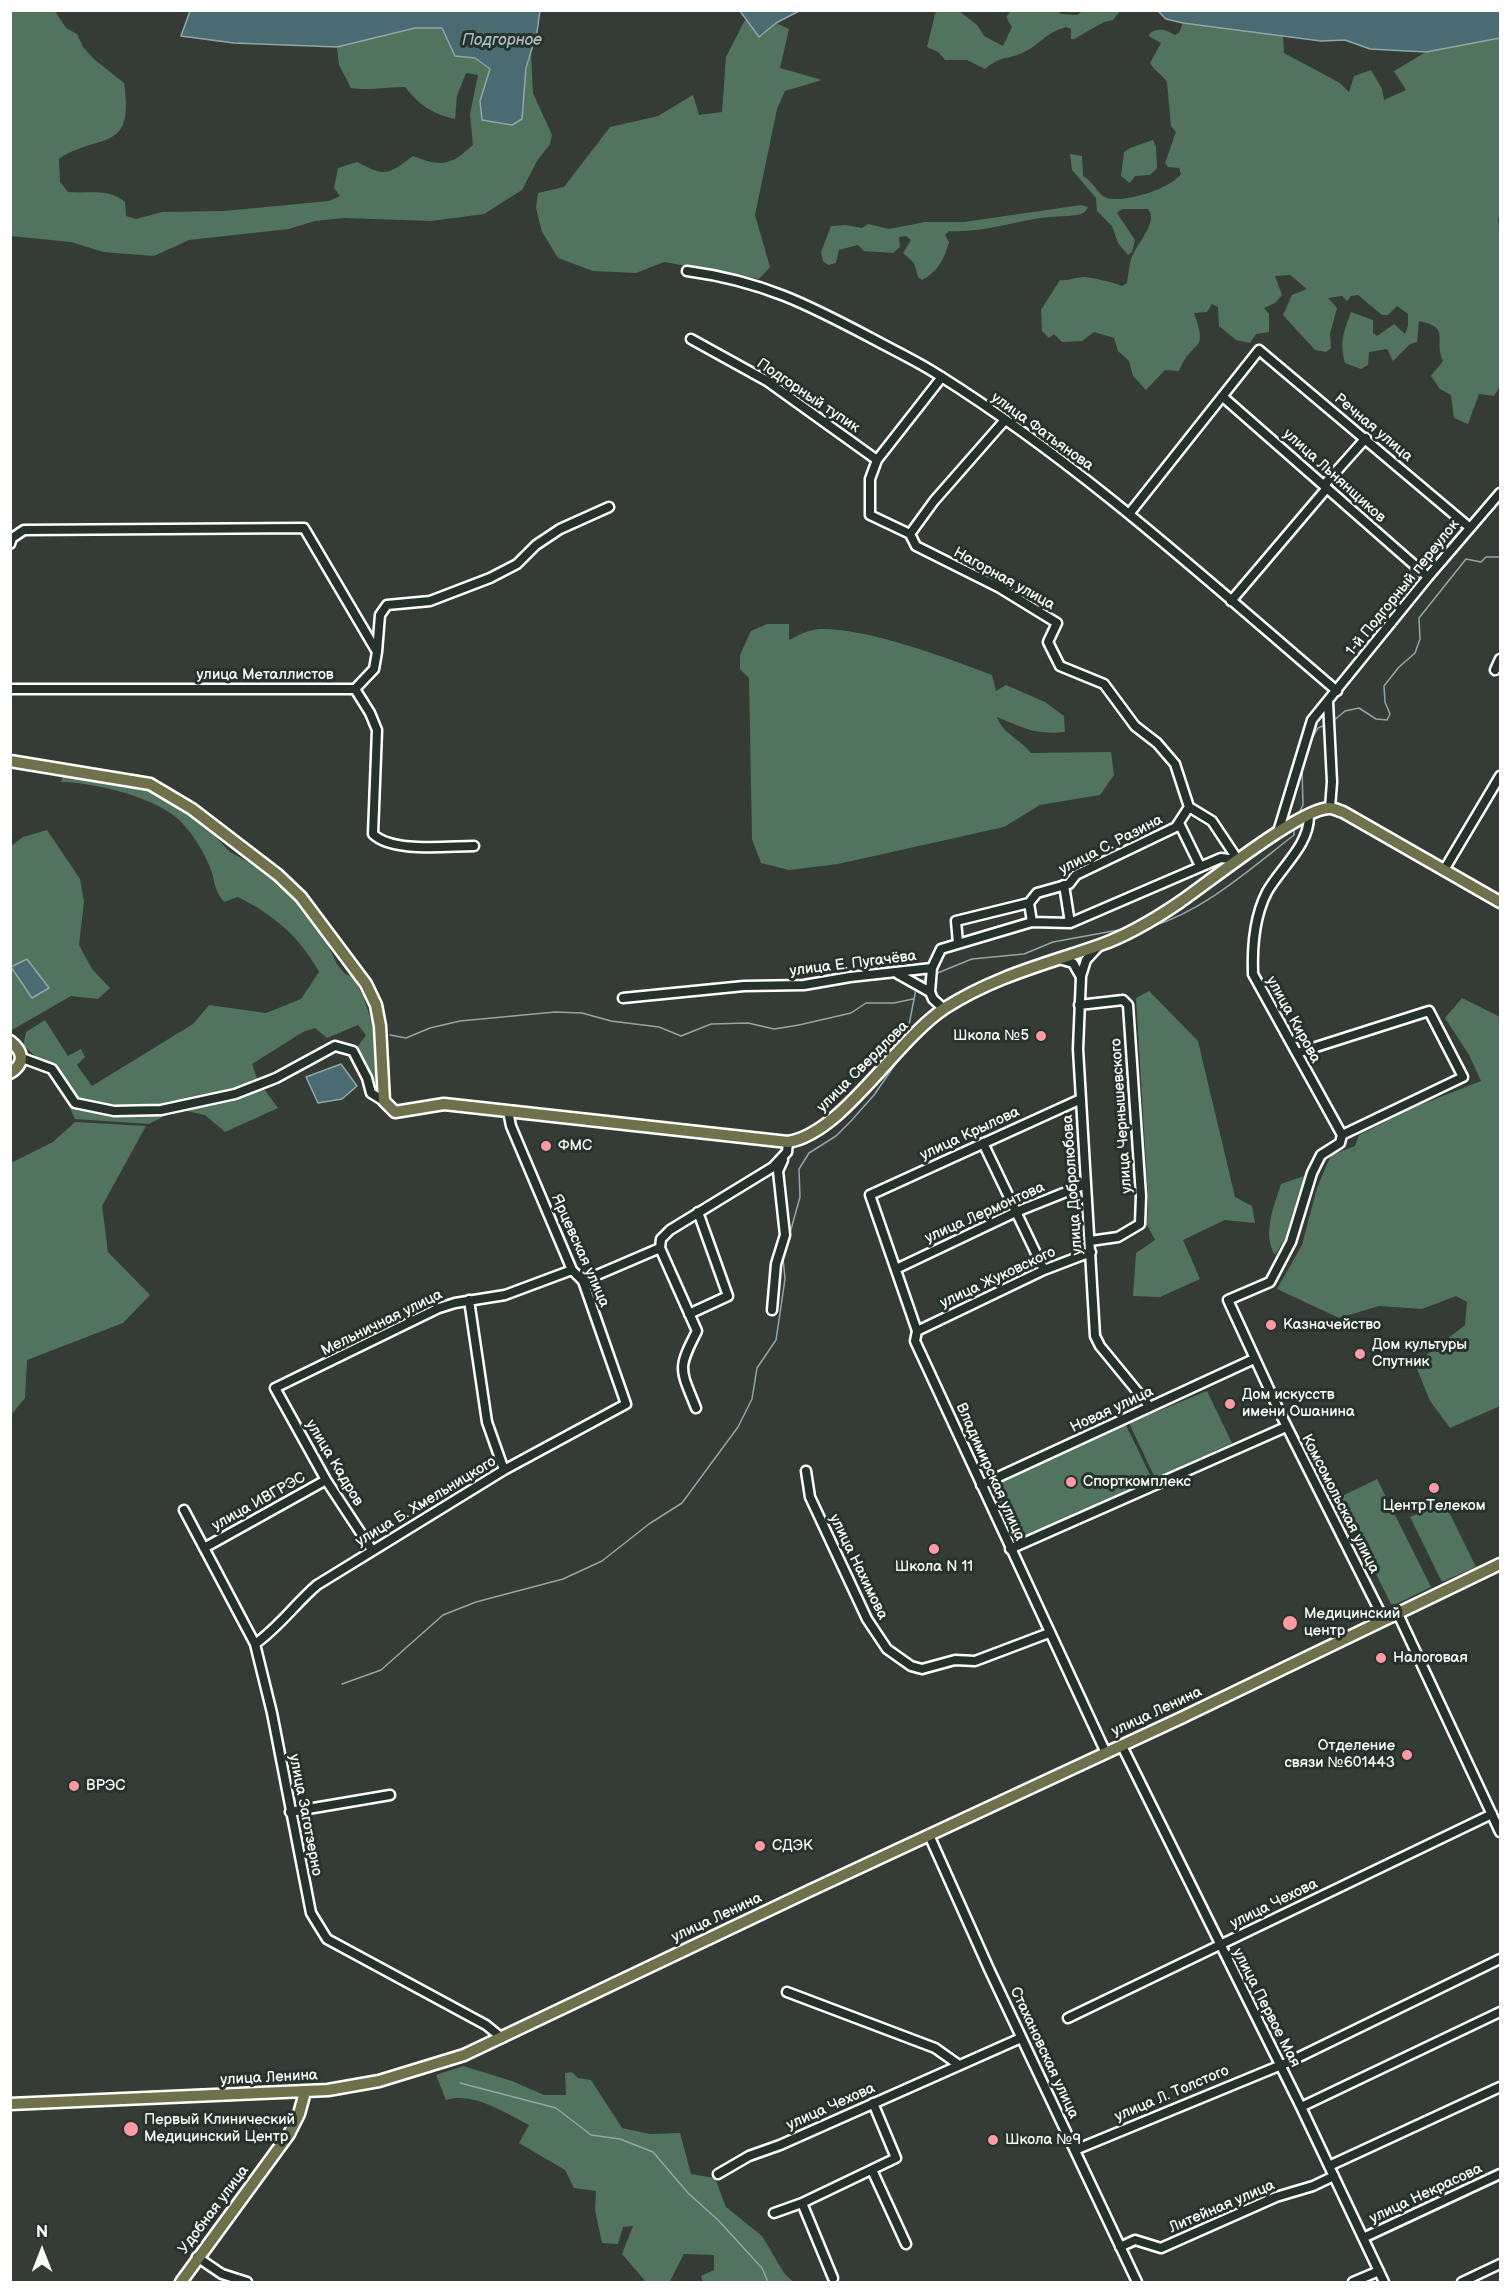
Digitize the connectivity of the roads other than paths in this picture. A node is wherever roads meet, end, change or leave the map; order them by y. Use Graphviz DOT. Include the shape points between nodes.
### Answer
graph roads {
  1 [pos="687,271"];
  2 [pos="691,339"];
  3 [pos="942,377"];
  4 [pos="1223,397"];
  5 [pos="1005,420"];
  6 [pos="1366,438"];
  7 [pos="877,459"];
  8 [pos="1326,486"];
  9 [pos="1500,493"];
  10 [pos="609,507"];
  11 [pos="1129,514"];
  12 [pos="1469,527"];
  13 [pos="910,534"];
  14 [pos="10,544"];
  15 [pos="1428,577"];
  16 [pos="1231,601"];
  17 [pos="377,652"];
  18 [pos="1500,659"];
  19 [pos="1495,670"];
  20 [pos="10,689"];
  21 [pos="355,689"];
  22 [pos="1337,691"];
  23 [pos="1328,702"];
  24 [pos="10,761"];
  25 [pos="1500,776"];
  26 [pos="1189,807"];
  27 [pos="1330,808"];
  28 [pos="1309,816"];
  29 [pos="1179,823"];
  30 [pos="1278,832"];
  31 [pos="474,846"];
  32 [pos="1238,860"];
  33 [pos="1200,866"];
  34 [pos="1444,870"];
  35 [pos="1064,885"];
  36 [pos="1500,902"];
  37 [pos="1029,903"];
  38 [pos="1032,922"];
  39 [pos="1070,923"];
  40 [pos="957,943"];
  41 [pos="1102,944"];
  42 [pos="1056,958"];
  43 [pos="932,968"];
  44 [pos="897,974"];
  45 [pos="1081,977"];
  46 [pos="930,992"];
  47 [pos="623,998"];
  48 [pos="1080,1005"];
  49 [pos="944,1009"];
  50 [pos="10,1041"];
  51 [pos="1297,1053"];
  52 [pos="22,1058"];
  53 [pos="10,1073"];
  54 [pos="1081,1099"];
  55 [pos="384,1101"];
  56 [pos="508,1111"];
  57 [pos="1342,1135"];
  58 [pos="983,1143"];
  59 [pos="787,1147"];
  60 [pos="1086,1184"];
  61 [pos="870,1195"];
  62 [pos="698,1212"];
  63 [pos="1016,1212"];
  64 [pos="1090,1241"];
  65 [pos="660,1248"];
  66 [pos="1091,1252"];
  67 [pos="896,1269"];
  68 [pos="572,1270"];
  69 [pos="1044,1270"];
  70 [pos="583,1281"];
  71 [pos="469,1300"];
  72 [pos="772,1310"];
  73 [pos="689,1314"];
  74 [pos="917,1331"];
  75 [pos="1254,1359"];
  76 [pos="275,1388"];
  77 [pos="626,1404"];
  78 [pos="1150,1407"];
  79 [pos="696,1408"];
  80 [pos="1286,1426"];
  81 [pos="504,1470"];
  82 [pos="806,1471"];
  83 [pos="326,1480"];
  84 [pos="981,1485"];
  85 [pos="184,1510"];
  86 [pos="204,1548"];
  87 [pos="1010,1549"];
  88 [pos="372,1550"];
  89 [pos="1500,1564"];
  90 [pos="1398,1614"];
  91 [pos="1384,1620"];
  92 [pos="1049,1633"];
  93 [pos="255,1644"];
  94 [pos="1122,1746"];
  95 [pos="1106,1753"];
  96 [pos="390,1795"];
  97 [pos="290,1812"];
  98 [pos="1492,1814"];
  99 [pos="1500,1832"];
  100 [pos="929,1834"];
  101 [pos="1219,1946"];
  102 [pos="1500,1959"];
  103 [pos="787,1992"];
  104 [pos="1500,2012"];
  105 [pos="1068,2018"];
  106 [pos="502,2037"];
  107 [pos="1021,2037"];
  108 [pos="1280,2064"];
  109 [pos="959,2065"];
  110 [pos="1500,2086"];
  111 [pos="305,2092"];
  112 [pos="873,2103"];
  113 [pos="10,2104"];
  114 [pos="1301,2107"];
  115 [pos="1075,2150"];
  116 [pos="1329,2166"];
  117 [pos="872,2170"];
  118 [pos="718,2174"];
  119 [pos="1500,2174"];
  120 [pos="1334,2176"];
  121 [pos="802,2203"];
  122 [pos="774,2213"];
  123 [pos="1363,2238"];
  124 [pos="906,2244"];
  125 [pos="1120,2247"];
  126 [pos="197,2256"];
  127 [pos="1500,2264"];
  128 [pos="1379,2271"];
  129 [pos="833,2278"];
  130 [pos="181,2283"];
  131 [pos="247,2283"];
  132 [pos="1137,2283"];
  133 [pos="1353,2283"];
  134 [pos="1384,2283"];
  135 [pos="1462,2283"];
  1 -- 3 [label="street, улица Фатьянова" via="772,289"];
  2 -- 7 [label="street, Подгорный тупик" via="767,381"];
  3 -- 5 [label="street, улица Фатьянова"];
  3 -- 7 [label="street"];
  4 -- 6 [label="street, Речная улица" via="1259,350"];
  4 -- 8 [label="street, улица Льнянщиков"];
  4 -- 11 [label="street"];
  5 -- 11 [label="street, улица Фатьянова"];
  5 -- 13 [label="street"];
  6 -- 8 [label="street"];
  6 -- 12 [label="street, Речная улица"];
  7 -- 13 [label="street, Нагорная улица" via="870,479 870,515"];
  8 -- 15 [label="street, улица Льнянщиков"];
  8 -- 16 [label="street"];
  9 -- 12 [label="street, 1-й Подгорный переулок"];
  10 -- 17 [label="street, улица Металлистов" via="560,529 517,564 490,578 430,601 387,605 380,615"];
  11 -- 16 [label="street, улица Фатьянова"];
  12 -- 15 [label="street, 1-й Подгорный переулок"];
  13 -- 26 [label="street, Нагорная улица" via="916,546 1000,588 1057,623 1048,642 1060,666 1104,684 1135,726 1157,742 1175,764"];
  14 -- 17 [label="street" via="12,537 24,530 304,528"];
  15 -- 22 [label="street, 1-й Подгорный переулок"];
  16 -- 22 [label="street, улица Фатьянова"];
  17 -- 21 [label="street, улица Металлистов" via="374,669"];
  18 -- 19 [label="street"];
  20 -- 21 [label="street, улица Металлистов"];
  21 -- 31 [label="street" via="377,730 373,834 379,840 400,846"];
  22 -- 23 [label="street, 1-й Подгорный переулок"];
  23 -- 27 [label="street"];
  23 -- 30 [label="street, 1-й Подгорный переулок" via="1306,731"];
  24 -- 55 [label="main road" via="150,784 192,809 278,874 301,897 366,984 376,1005"];
  25 -- 34 [label="street"];
  26 -- 29 [label="street, улица С. Разина"];
  26 -- 32 [label="street" via="1212,821"];
  27 -- 28 [label="main road, улица Свердлова"];
  27 -- 34 [label="main road"];
  28 -- 30 [label="main road, улица Свердлова"];
  28 -- 51 [label="street, улица Кирова" via="1307,835 1261,906 1252,949 1252,974"];
  29 -- 33 [label="street"];
  29 -- 35 [label="street, улица С. Разина" via="1076,875"];
  30 -- 32 [label="main road, улица Свердлова"];
  32 -- 33 [label="street, улица Е. Пугачёва" via="1221,858"];
  32 -- 41 [label="main road, улица Свердлова" via="1138,929"];
  33 -- 39 [label="street, улица Е. Пугачёва"];
  34 -- 36 [label="main road"];
  35 -- 37 [label="street, улица С. Разина" via="1037,893"];
  35 -- 39 [label="street"];
  37 -- 38 [label="street"];
  37 -- 40 [label="street, улица С. Разина" via="956,921"];
  38 -- 39 [label="street, улица Е. Пугачёва"];
  38 -- 40 [label="street, улица Е. Пугачёва"];
  40 -- 43 [label="street, улица Е. Пугачёва" via="941,949"];
  41 -- 42 [label="main road, улица Свердлова"];
  41 -- 45 [label="street" via="1086,960"];
  42 -- 45 [label="street" via="1073,963"];
  42 -- 49 [label="main road, улица Свердлова" via="1017,971"];
  43 -- 44 [label="street, улица Е. Пугачёва"];
  43 -- 46 [label="street"];
  44 -- 46 [label="street"];
  44 -- 47 [label="street, улица Е. Пугачёва"];
  45 -- 48 [label="street, улица Добролюбова"];
  46 -- 49 [label="street"];
  48 -- 54 [label="street, улица Добролюбова"];
  48 -- 64 [label="street, улица Чернышевского" via="1123,1000 1128,1005 1141,1196 1140,1224 1118,1237"];
  49 -- 59 [label="main road, улица Свердлова" via="892,1055 826,1126"];
  50 -- 52 [label="main road" via="19,1048"];
  51 -- 57 [label="street, улица Кирова"];
  51 -- 57 [label="street" via="1429,1011 1463,1077"];
  52 -- 53 [label="main road"];
  52 -- 55 [label="street" via="52,1069 75,1103 114,1111 161,1110 235,1094 276,1078 335,1046 353,1051 371,1094"];
  54 -- 58 [label="street, улица Крылова"];
  54 -- 60 [label="street, улица Добролюбова"];
  55 -- 56 [label="main road, улица Свердлова" via="395,1112 434,1104"];
  56 -- 59 [label="main road, улица Свердлова"];
  56 -- 68 [label="street, Ярцевская улица"];
  57 -- 75 [label="street, Комсомольская улица" via="1340,1143 1321,1155 1312,1173 1291,1242 1270,1282 1228,1300"];
  58 -- 61 [label="street, улица Крылова"];
  58 -- 63 [label="street"];
  59 -- 62 [label="street" via="773,1167"];
  59 -- 72 [label="street" via="778,1171 785,1235"];
  60 -- 63 [label="street, улица Лермонтова"];
  60 -- 64 [label="street, улица Добролюбова"];
  61 -- 67 [label="street, Владимирская улица"];
  62 -- 65 [label="street" via="670,1230 661,1239"];
  62 -- 73 [label="street" via="729,1296"];
  63 -- 67 [label="street, улица Лермонтова"];
  63 -- 69 [label="street"];
  64 -- 66 [label="street, улица Добролюбова"];
  65 -- 70 [label="street"];
  65 -- 73 [label="street"];
  66 -- 69 [label="street, улица Жуковского"];
  66 -- 78 [label="street, улица Добролюбова" via="1095,1336"];
  67 -- 74 [label="street, Владимирская улица"];
  68 -- 70 [label="street, Ярцевская улица"];
  68 -- 71 [label="street, Мельничная улица" via="505,1295"];
  69 -- 74 [label="street, улица Жуковского"];
  70 -- 77 [label="street, Ярцевская улица"];
  71 -- 76 [label="street, Мельничная улица" via="439,1308"];
  71 -- 81 [label="street" via="487,1422"];
  73 -- 79 [label="street" via="697,1331 682,1359 681,1370"];
  74 -- 84 [label="street, Владимирская улица" via="915,1341"];
  75 -- 78 [label="street, Новая улица"];
  75 -- 80 [label="street, Комсомольская улица"];
  76 -- 83 [label="street, улица Кадров"];
  77 -- 81 [label="street, улица Б. Хмельницкого"];
  78 -- 84 [label="street, Новая улица"];
  80 -- 87 [label="street"];
  80 -- 91 [label="street, Комсомольская улица"];
  81 -- 88 [label="street, улица Б. Хмельницкого"];
  82 -- 92 [label="street, улица Нахимова" via="810,1497 867,1619 887,1649 911,1666 922,1669 955,1660 975,1661"];
  83 -- 86 [label="street, улица ИВГРЭС"];
  83 -- 88 [label="street, улица Кадров"];
  84 -- 87 [label="street, Владимирская улица"];
  85 -- 86 [label="street, улица Заготзерно"];
  86 -- 93 [label="street, улица Заготзерно"];
  87 -- 92 [label="street, Владимирская улица"];
  88 -- 93 [label="street, улица Б. Хмельницкого" via="317,1585 276,1629"];
  89 -- 90 [label="main road, улица Ленина"];
  90 -- 91 [label="main road, улица Ленина"];
  90 -- 98 [label="street"];
  91 -- 94 [label="main road, улица Ленина"];
  92 -- 95 [label="street, Владимирская улица"];
  93 -- 97 [label="street, улица Заготзерно"];
  94 -- 95 [label="main road, улица Ленина"];
  94 -- 101 [label="street, улица Первое Мая"];
  95 -- 100 [label="main road, улица Ленина"];
  96 -- 97 [label="street"];
  97 -- 106 [label="street, улица Заготзерно" via="311,1913 327,1939"];
  98 -- 99 [label="street"];
  98 -- 101 [label="street, улица Чехова"];
  100 -- 106 [label="main road, улица Ленина"];
  100 -- 107 [label="street, Стахановская улица"];
  101 -- 105 [label="street, улица Чехова"];
  101 -- 108 [label="street, улица Первое Мая"];
  102 -- 108 [label="street, улица Л. Толстого"];
  103 -- 109 [label="street" via="935,2048"];
  104 -- 114 [label="street"];
  106 -- 111 [label="main road, улица Ленина" via="464,2055 395,2077"];
  107 -- 109 [label="street, улица Чехова"];
  107 -- 115 [label="street, Стахановская улица"];
  108 -- 114 [label="street, улица Первое Мая"];
  108 -- 115 [label="street, улица Л. Толстого"];
  109 -- 112 [label="street, улица Чехова"];
  110 -- 116 [label="street"];
  111 -- 113 [label="main road, улица Ленина"];
  111 -- 126 [label="main road, Удобная улица" via="289,2134"];
  112 -- 117 [label="street" via="896,2158"];
  112 -- 118 [label="street, улица Чехова" via="749,2156"];
  114 -- 116 [label="street, улица Первое Мая"];
  115 -- 125 [label="street, Стахановская улица"];
  116 -- 120 [label="street, улица Первое Мая"];
  117 -- 121 [label="street"];
  117 -- 124 [label="street"];
  119 -- 123 [label="street, улица Некрасова"];
  120 -- 123 [label="street, улица Первое Мая"];
  120 -- 125 [label="street, Литейная улица" via="1161,2248 1135,2240"];
  121 -- 122 [label="street"];
  121 -- 129 [label="street"];
  123 -- 128 [label="street, улица Первое Мая"];
  125 -- 132 [label="street, Стахановская улица"];
  126 -- 130 [label="main road, Удобная улица"];
  126 -- 131 [label="street" via="222,2274"];
  127 -- 135 [label="street"];
  128 -- 133 [label="street"];
  128 -- 134 [label="street, улица Первое Мая"];
}
